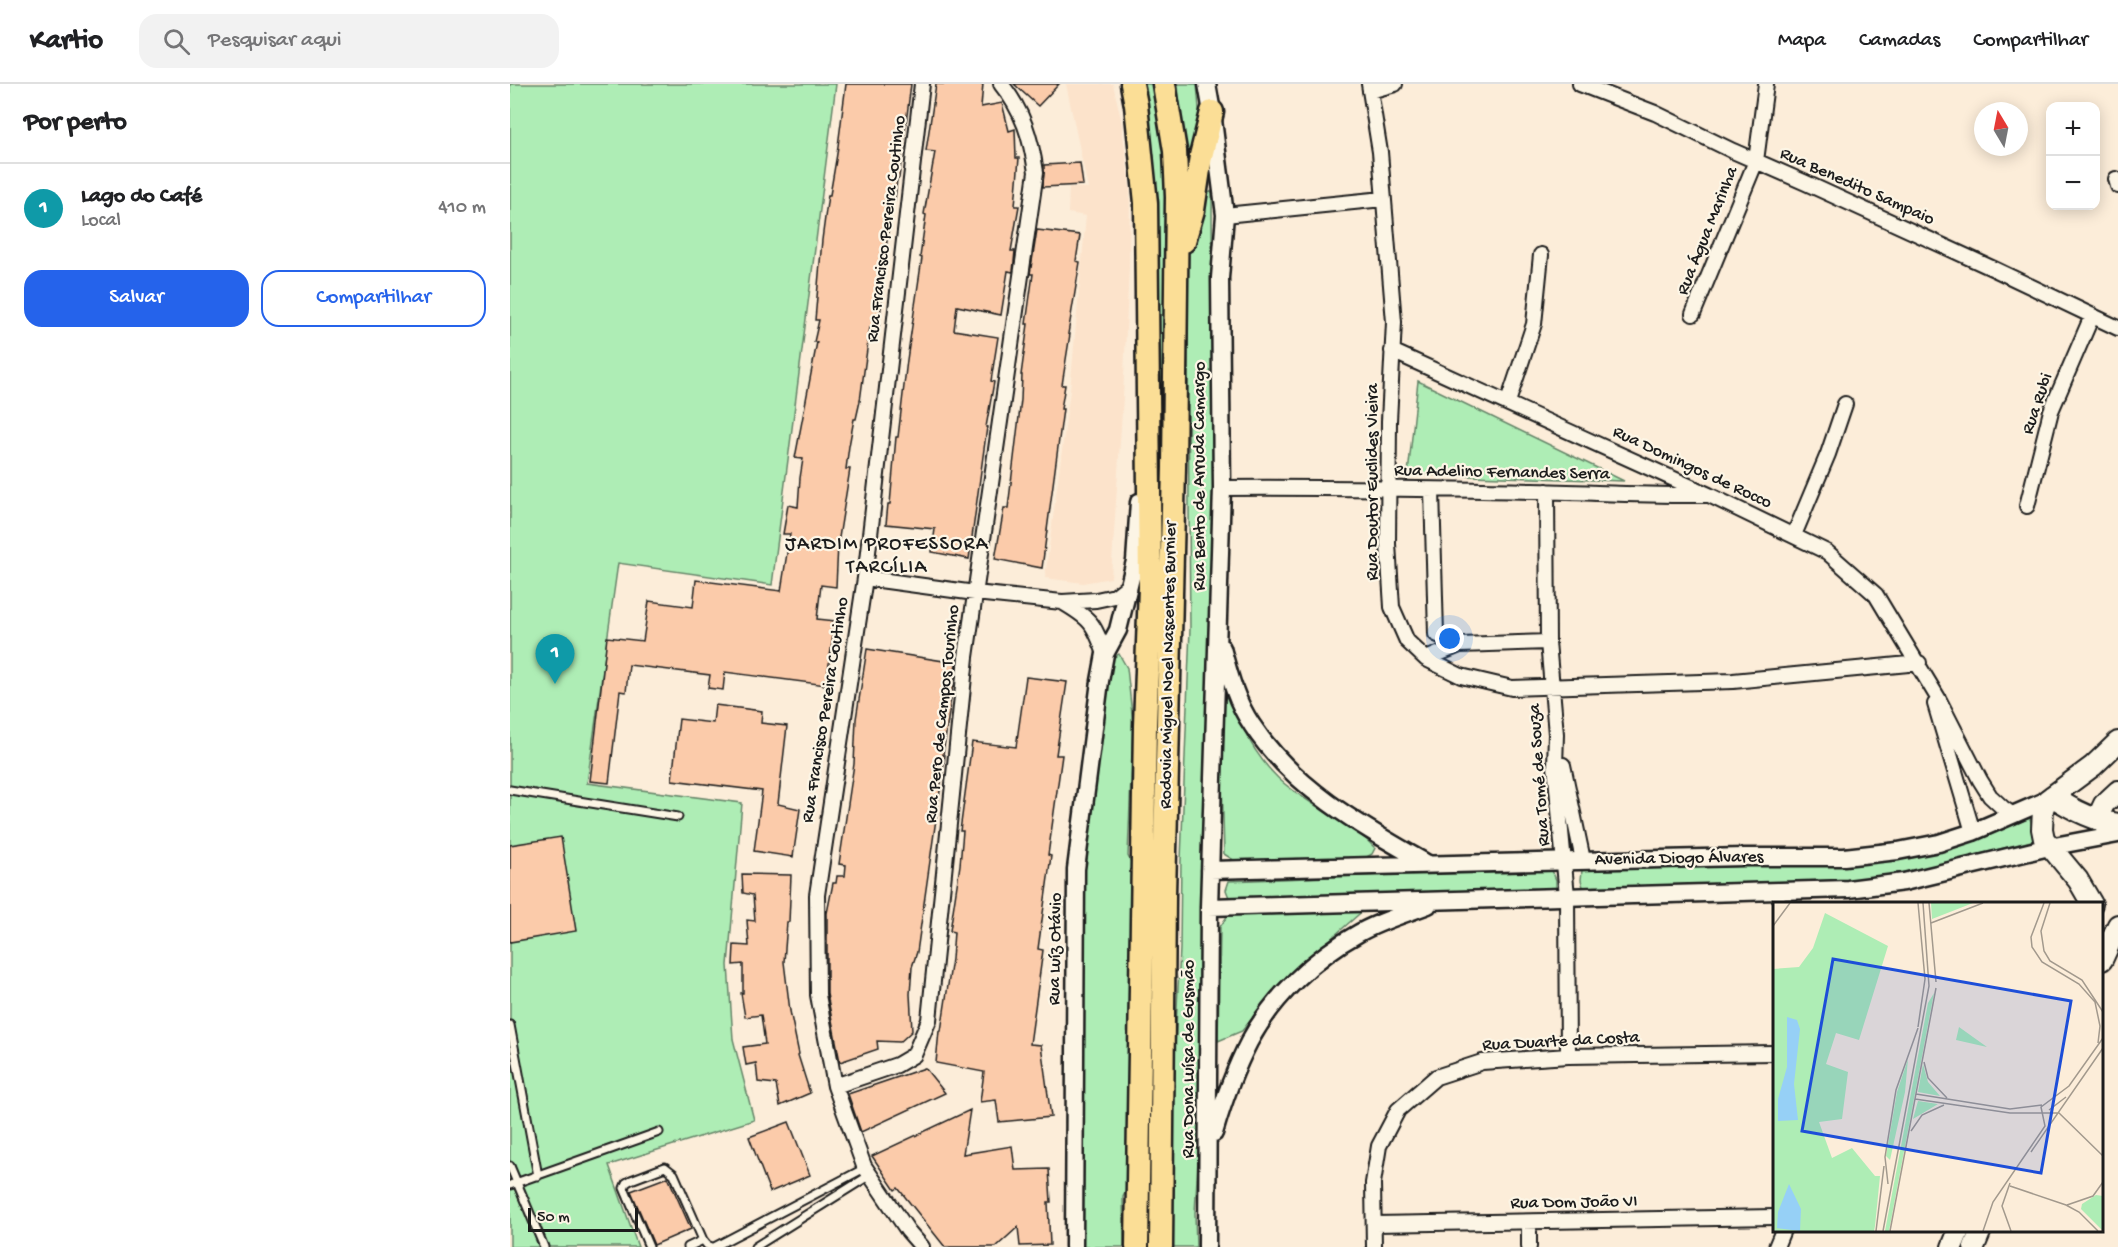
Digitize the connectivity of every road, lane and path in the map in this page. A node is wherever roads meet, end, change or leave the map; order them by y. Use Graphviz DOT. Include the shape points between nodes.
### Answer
graph roads {
  1 [pos="922,84"];
  2 [pos="1001,84"];
  3 [pos="1132,84"];
  4 [pos="1164,84"];
  5 [pos="1207,84"];
  6 [pos="1395,84"];
  7 [pos="1580,84"];
  8 [pos="1766,84"];
  9 [pos="1370,88"];
  10 [pos="1212,112"];
  11 [pos="1756,161"];
  12 [pos="1383,199"];
  13 [pos="1225,215"];
  14 [pos="1541,255"];
  15 [pos="1175,268"];
  16 [pos="1693,314"];
  17 [pos="2092,316"];
  18 [pos="2118,328"];
  19 [pos="1392,351"];
  20 [pos="1508,402"];
  21 [pos="1845,404"];
  22 [pos="1148,439"];
  23 [pos="1222,488"];
  24 [pos="1388,488"];
  25 [pos="1432,489"];
  26 [pos="1547,491"];
  27 [pos="1709,495"];
  28 [pos="2027,506"];
  29 [pos="1794,535"];
  30 [pos="864,578"];
  31 [pos="1129,585"];
  32 [pos="975,593"];
  33 [pos="1062,602"];
  34 [pos="1218,631"];
  35 [pos="1548,642"];
  36 [pos="1460,645"];
  37 [pos="1105,654"];
  38 [pos="1426,659"];
  39 [pos="1919,663"];
  40 [pos="1927,679"];
  41 [pos="1552,686"];
  42 [pos="1556,734"];
  43 [pos="2118,742"];
  44 [pos="510,790"];
  45 [pos="2118,791"];
  46 [pos="2049,798"];
  47 [pos="2013,814"];
  48 [pos="678,817"];
  49 [pos="2097,819"];
  50 [pos="2118,824"];
  51 [pos="1973,832"];
  52 [pos="2118,834"];
  53 [pos="2049,847"];
  54 [pos="1583,860"];
  55 [pos="1563,861"];
  56 [pos="1429,864"];
  57 [pos="1210,870"];
  58 [pos="1567,896"];
  59 [pos="1438,901"];
  60 [pos="2091,902"];
  61 [pos="1209,907"];
  62 [pos="2118,925"];
  63 [pos="2103,958"];
  64 [pos="510,1025"];
  65 [pos="1773,1053"];
  66 [pos="1568,1056"];
  67 [pos="835,1086"];
  68 [pos="659,1132"];
  69 [pos="1209,1151"];
  70 [pos="510,1166"];
  71 [pos="868,1172"];
  72 [pos="538,1176"];
  73 [pos="514,1185"];
  74 [pos="1773,1217"];
  75 [pos="1529,1222"];
  76 [pos="1375,1224"];
  77 [pos="1782,1232"];
  78 [pos="1958,1232"];
  79 [pos="1980,1232"];
  80 [pos="703,1240"];
  81 [pos="766,1243"];
  82 [pos="544,1247"];
  83 [pos="649,1247"];
  84 [pos="688,1247"];
  85 [pos="713,1247"];
  86 [pos="755,1247"];
  87 [pos="922,1247"];
  88 [pos="1074,1247"];
  89 [pos="1137,1247"];
  90 [pos="1161,1247"];
  91 [pos="1207,1247"];
  92 [pos="1374,1247"];
  93 [pos="1529,1247"];
  94 [pos="1776,1247"];
  95 [pos="1952,1247"];
  96 [pos="1974,1247"];
  1 -- 30 [label="street, Rua Francisco Pereira Coutinho"];
  2 -- 32 [label="street, Rua Pero de Campos Tourinho" via="1023,118 1032,143 1035,172"];
  3 -- 22 [label="highway, Rodovia Miguel Noel Nascentes Burnier" via="1146,203"];
  4 -- 15 [label="highway, Rodovia Miguel Noel Nascentes Burnier" via="1175,151"];
  5 -- 10 [label="street, Rua Bento de Arruda Camargo"];
  6 -- 9 [label="street"];
  7 -- 11 [label="street, Rua Benedito Sampaio" via="1655,113"];
  8 -- 11 [label="street, Rua Água Marinha"];
  9 -- 12 [label="street, Rua Doutor Euclides Vieira"];
  10 -- 13 [label="street, Rua Bento de Arruda Camargo"];
  10 -- 15 [label="highway" via="1193,210"];
  11 -- 16 [label="street, Rua Água Marinha"];
  11 -- 17 [label="street, Rua Benedito Sampaio"];
  12 -- 13 [label="street"];
  12 -- 19 [label="street, Rua Doutor Euclides Vieira" via="1394,322"];
  13 -- 23 [label="street, Rua Bento de Arruda Camargo" via="1220,278"];
  14 -- 20 [label="street" via="1534,324"];
  15 -- 90 [label="highway, Rodovia Miguel Noel Nascentes Burnier"];
  17 -- 18 [label="street, Rua Benedito Sampaio"];
  17 -- 28 [label="street, Rua Rubi" via="2051,411"];
  19 -- 20 [label="street, Rua Domingos de Rocco"];
  19 -- 24 [label="street, Rua Doutor Euclides Vieira"];
  20 -- 27 [label="street, Rua Domingos de Rocco"];
  21 -- 29 [label="street"];
  22 -- 31 [label="street, Rua Luíz Otávio" via="1139,482 1137,539"];
  22 -- 89 [label="highway, Rodovia Miguel Noel Nascentes Burnier" via="1150,586"];
  23 -- 24 [label="street, Rua Adelino Fernandes Serra"];
  23 -- 34 [label="street, Rua Bento de Arruda Camargo"];
  24 -- 25 [label="street, Rua Adelino Fernandes Serra"];
  24 -- 38 [label="street, Rua Doutor Euclides Vieira" via="1392,606 1407,641"];
  25 -- 26 [label="street, Rua Adelino Fernandes Serra"];
  25 -- 36 [label="street" via="1436,634"];
  26 -- 27 [label="street, Rua Adelino Fernandes Serra"];
  26 -- 35 [label="street, Rua Tomé de Souza"];
  27 -- 29 [label="street, Rua Domingos de Rocco"];
  29 -- 39 [label="street, Rua Domingos de Rocco" via="1827,552 1876,595"];
  30 -- 32 [label="street"];
  30 -- 67 [label="street, Rua Francisco Pereira Coutinho" via="817,895 818,995"];
  31 -- 33 [label="street" via="1115,596"];
  31 -- 37 [label="street, Rua Luíz Otávio" via="1118,630"];
  32 -- 33 [label="street"];
  32 -- 67 [label="street, Rua Pero de Campos Tourinho" via="929,1020 914,1055 897,1065"];
  33 -- 37 [label="street" via="1093,623"];
  34 -- 56 [label="street" via="1232,686 1251,724 1274,754 1308,787 1351,818"];
  34 -- 57 [label="street, Rua Bento de Arruda Camargo"];
  35 -- 36 [label="street"];
  35 -- 41 [label="street, Rua Tomé de Souza"];
  36 -- 38 [label="street"];
  37 -- 88 [label="street, Rua Luíz Otávio" via="1076,869"];
  38 -- 41 [label="street, Rua Doutor Euclides Vieira" via="1461,676 1512,688"];
  39 -- 40 [label="street, Rua Domingos de Rocco"];
  39 -- 41 [label="street, Rua Doutor Euclides Vieira" via="1733,681"];
  40 -- 47 [label="street, Rua Domingos de Rocco" via="1990,796"];
  40 -- 51 [label="street, Rua Domingos de Rocco"];
  41 -- 42 [label="street, Rua Tomé de Souza"];
  42 -- 54 [label="street"];
  42 -- 55 [label="street, Rua Tomé de Souza"];
  43 -- 46 [label="main road, Avenida Diogo Álvares"];
  44 -- 48 [label="lane"];
  45 -- 49 [label="main road" via="2104,804"];
  46 -- 47 [label="street, Avenida Diogo Álvares"];
  46 -- 49 [label="main road"];
  46 -- 53 [label="main road" via="2043,809 2042,829"];
  47 -- 51 [label="street, Avenida Diogo Álvares"];
  49 -- 50 [label="main road"];
  51 -- 54 [label="street, Avenida Diogo Álvares" via="1898,851 1844,857"];
  52 -- 53 [label="street, Avenida Diogo Álvares"];
  53 -- 58 [label="street, Avenida Diogo Álvares" via="1904,882 1848,889"];
  53 -- 60 [label="main road"];
  54 -- 55 [label="street, Avenida Diogo Álvares"];
  55 -- 56 [label="street, Avenida Diogo Álvares"];
  55 -- 58 [label="street, Rua Tomé de Souza"];
  56 -- 57 [label="street, Avenida Diogo Álvares"];
  57 -- 61 [label="street, Rua Dona Luísa de Gusmão"];
  58 -- 59 [label="street, Avenida Diogo Álvares"];
  58 -- 66 [label="street, Rua Tomé de Souza"];
  59 -- 61 [label="street, Avenida Diogo Álvares"];
  59 -- 69 [label="street" via="1360,932 1316,962 1276,1003 1249,1041 1226,1092"];
  61 -- 69 [label="street, Rua Dona Luísa de Gusmão"];
  62 -- 63 [label="main road"];
  64 -- 72 [label="lane"];
  65 -- 66 [label="street, Rua Duarte da Costa"];
  66 -- 76 [label="street, Rua Duarte da Costa" via="1482,1062 1436,1077 1398,1110 1379,1146 1373,1183"];
  67 -- 71 [label="street, Rua Francisco Pereira Coutinho"];
  68 -- 72 [label="lane"];
  69 -- 91 [label="street, Rua Dona Luísa de Gusmão"];
  70 -- 73 [label="lane"];
  71 -- 81 [label="lane"];
  71 -- 85 [label="lane"];
  71 -- 87 [label="street, Rua Francisco Pereira Coutinho"];
  72 -- 73 [label="lane"];
  73 -- 82 [label="lane"];
  74 -- 75 [label="street, Rua Dom João VI"];
  75 -- 76 [label="street, Rua Dom João VI"];
  75 -- 93 [label="street"];
  76 -- 92 [label="street, Rua Duarte da Costa"];
  77 -- 94 [label="street"];
  78 -- 95 [label="main road"];
  79 -- 96 [label="main road"];
  80 -- 83 [label="lane" via="674,1174 665,1167 631,1180 624,1188"];
  80 -- 84 [label="lane"];
  80 -- 85 [label="lane"];
  81 -- 86 [label="lane"];
}
